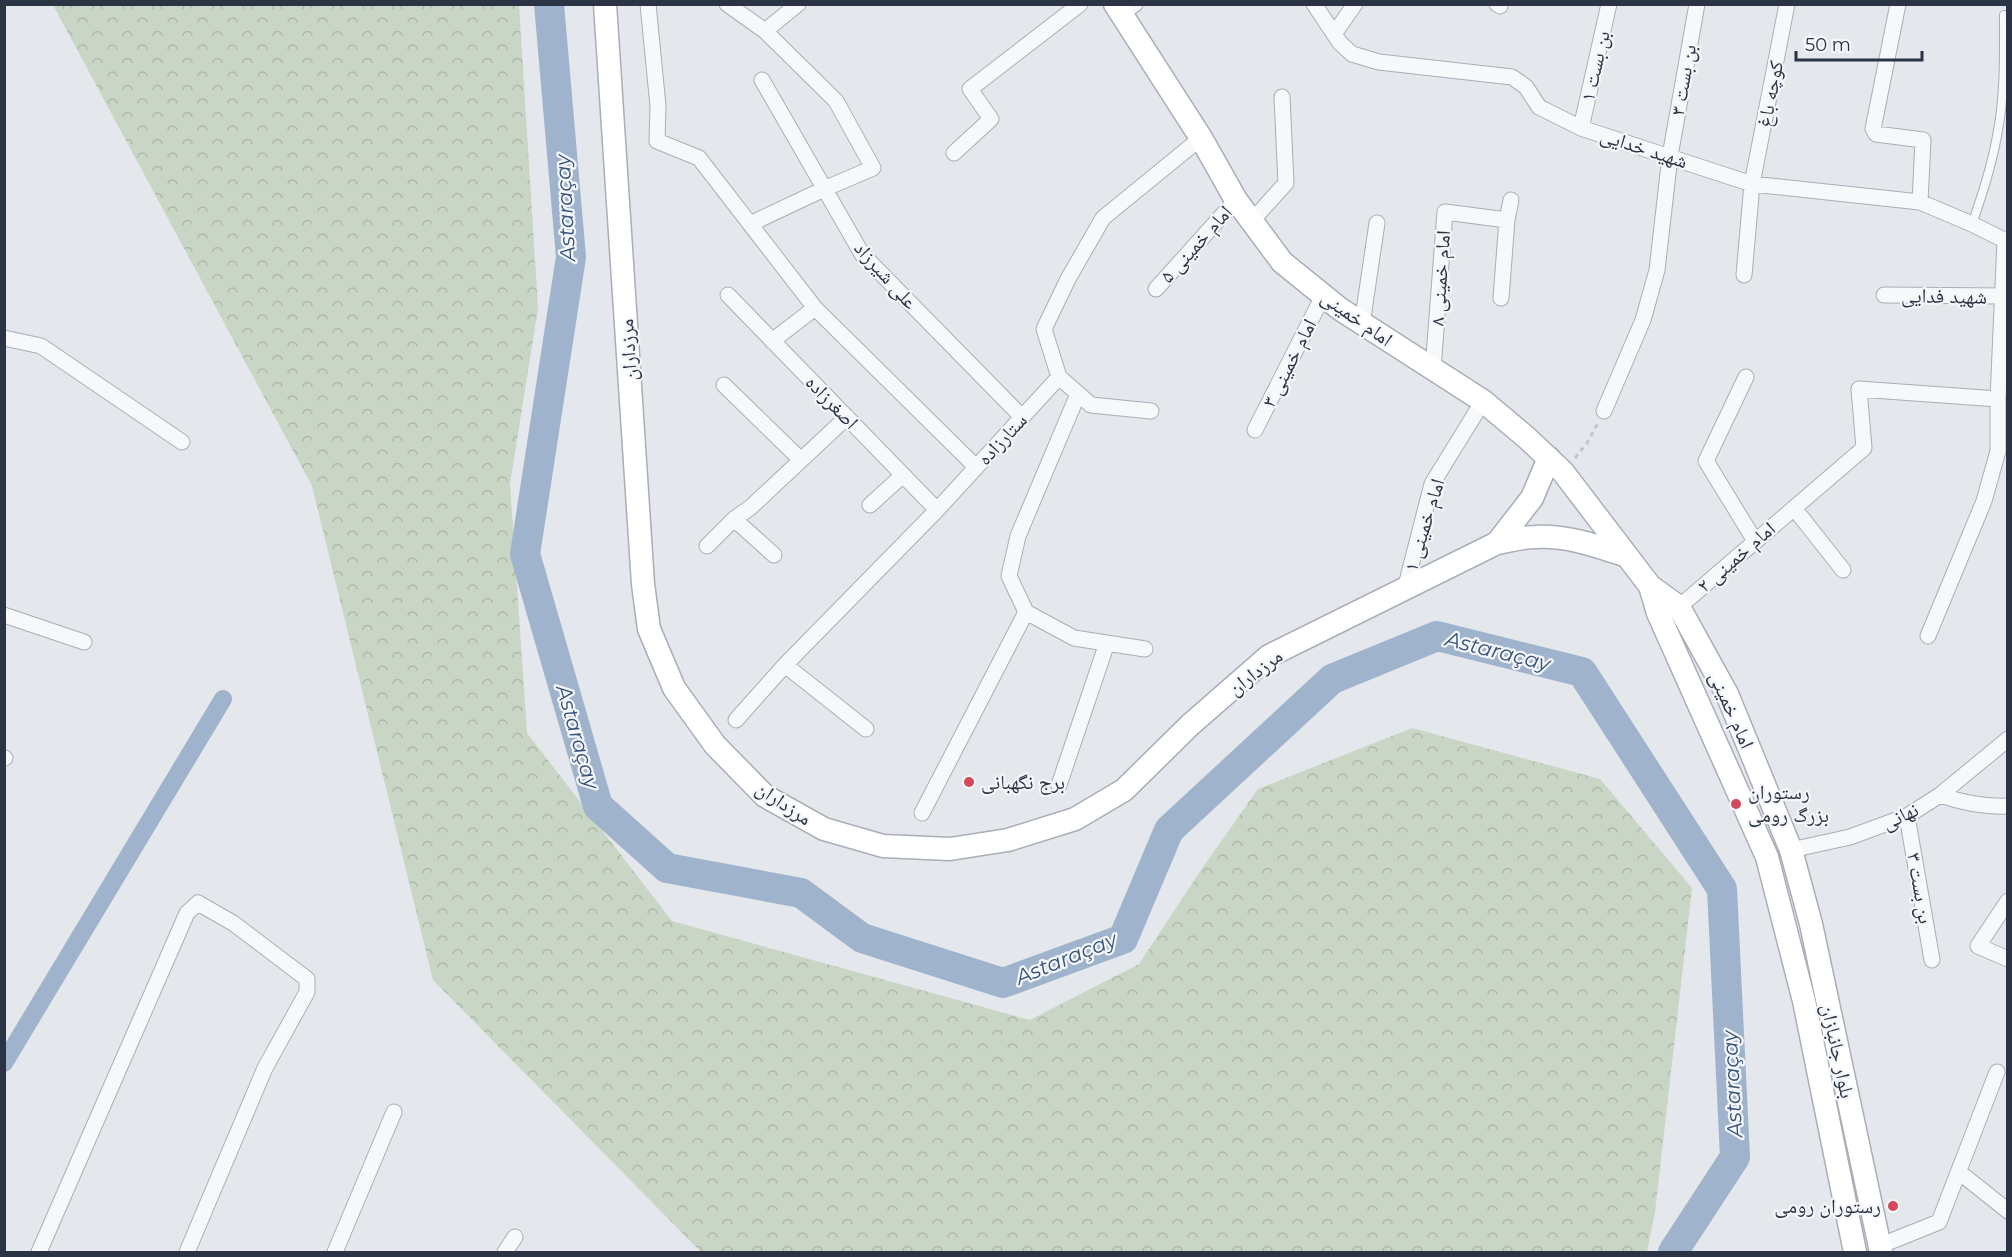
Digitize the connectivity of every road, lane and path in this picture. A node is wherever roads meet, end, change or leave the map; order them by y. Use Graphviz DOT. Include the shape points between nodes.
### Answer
graph roads {
  1 [pos="604,4"];
  2 [pos="648,4"];
  3 [pos="727,4"];
  4 [pos="798,4"];
  5 [pos="1080,4"];
  6 [pos="1314,4"];
  7 [pos="1355,4"];
  8 [pos="1609,4"];
  9 [pos="1696,4"];
  10 [pos="1787,4"];
  11 [pos="1898,4"];
  12 [pos="1124,8"];
  13 [pos="2004,15"];
  14 [pos="765,31"];
  15 [pos="1334,34"];
  16 [pos="762,80"];
  17 [pos="1282,97"];
  18 [pos="1581,128"];
  19 [pos="1201,138"];
  20 [pos="954,153"];
  21 [pos="1670,156"];
  22 [pos="1752,184"];
  23 [pos="824,189"];
  24 [pos="1236,200"];
  25 [pos="1511,200"];
  26 [pos="1920,202"];
  27 [pos="1507,220"];
  28 [pos="1251,222"];
  29 [pos="1377,223"];
  30 [pos="1972,224"];
  31 [pos="750,225"];
  32 [pos="2006,242"];
  33 [pos="1744,275"];
  34 [pos="1156,289"];
  35 [pos="728,295"];
  36 [pos="1884,295"];
  37 [pos="1323,296"];
  38 [pos="2003,296"];
  39 [pos="1501,298"];
  40 [pos="815,308"];
  41 [pos="1362,324"];
  42 [pos="4,338"];
  43 [pos="772,341"];
  44 [pos="2004,347"];
  45 [pos="1433,369"];
  46 [pos="1059,377"];
  47 [pos="1746,377"];
  48 [pos="724,386"];
  49 [pos="1078,393"];
  50 [pos="1998,399"];
  51 [pos="1483,401"];
  52 [pos="1151,411"];
  53 [pos="1604,411"];
  54 [pos="847,417"];
  55 [pos="1022,417"];
  56 [pos="1255,430"];
  57 [pos="182,442"];
  58 [pos="2003,453"];
  59 [pos="801,460"];
  60 [pos="1556,465"];
  61 [pos="976,467"];
  62 [pos="903,475"];
  63 [pos="870,505"];
  64 [pos="1794,508"];
  65 [pos="937,510"];
  66 [pos="734,519"];
  67 [pos="1755,542"];
  68 [pos="1497,543"];
  69 [pos="707,546"];
  70 [pos="774,555"];
  71 [pos="1627,556"];
  72 [pos="1843,570"];
  73 [pos="1650,586"];
  74 [pos="1405,589"];
  75 [pos="1679,606"];
  76 [pos="1026,612"];
  77 [pos="4,615"];
  78 [pos="1928,636"];
  79 [pos="84,642"];
  80 [pos="1107,644"];
  81 [pos="1145,650"];
  82 [pos="785,665"];
  83 [pos="736,720"];
  84 [pos="866,729"];
  85 [pos="2007,740"];
  86 [pos="1059,785"];
  87 [pos="1940,795"];
  88 [pos="2007,806"];
  89 [pos="922,813"];
  90 [pos="1907,816"];
  91 [pos="1791,850"];
  92 [pos="1767,857"];
  93 [pos="2007,901"];
  94 [pos="2007,959"];
  95 [pos="1932,960"];
  96 [pos="1996,1072"];
  97 [pos="394,1112"];
  98 [pos="1959,1172"];
  99 [pos="2007,1211"];
  100 [pos="514,1238"];
  101 [pos="1880,1249"];
  102 [pos="39,1252"];
  103 [pos="187,1252"];
  104 [pos="335,1252"];
  105 [pos="505,1252"];
  106 [pos="1855,1252"];
  1 -- 74 [label="street, مرزداران" via="643,584 650,628 674,688 715,745 765,796 824,829 883,846 950,849 1008,840 1074,819 1124,790 1269,656"];
  2 -- 31 [label="street" via="658,106 657,141 699,158"];
  3 -- 14 [label="street"];
  4 -- 14 [label="street"];
  5 -- 20 [label="street" via="970,88 992,119"];
  6 -- 15 [label="street, شهید خدایی"];
  7 -- 15 [label="street"];
  8 -- 18 [label="street, بن بست ۱"];
  9 -- 21 [label="street, بن بست ۳"];
  10 -- 22 [label="street, کوچه باغ"];
  11 -- 26 [label="street" via="1873,129 1876,134 1923,140"];
  12 -- 19 [label="street, امام خمینی"];
  13 -- 30 [label="lane" via="1999,129"];
  14 -- 23 [label="street" via="836,101 873,168"];
  15 -- 18 [label="street, شهید خدایی" via="1352,54 1378,62 1512,77 1526,87 1539,107"];
  16 -- 23 [label="street, علی شیرزاد"];
  17 -- 28 [label="street" via="1286,183"];
  18 -- 21 [label="street, شهید خدایی"];
  19 -- 24 [label="street, امام خمینی"];
  19 -- 46 [label="street" via="1103,218 1044,329"];
  21 -- 22 [label="street, شهید خدایی"];
  21 -- 53 [label="street, بن بست ۳" via="1657,270 1643,320"];
  22 -- 26 [label="street, شهید خدایی"];
  22 -- 33 [label="street, کوچه باغ"];
  23 -- 31 [label="street"];
  23 -- 55 [label="street, علی شیرزاد" via="862,254"];
  24 -- 28 [label="street, امام خمینی"];
  24 -- 34 [label="street, امام خمینی ۵"];
  25 -- 27 [label="street"];
  26 -- 30 [label="street, شهید خدایی"];
  27 -- 39 [label="street"];
  27 -- 45 [label="street, امام خمینی ۸" via="1445,212"];
  28 -- 37 [label="street, امام خمینی" via="1282,262"];
  29 -- 41 [label="street"];
  30 -- 32 [label="street, شهید خدایی"];
  31 -- 40 [label="street"];
  32 -- 38 [label="street"];
  35 -- 43 [label="street, اصغرزاده"];
  36 -- 38 [label="street, شهید فدایی"];
  37 -- 41 [label="street, امام خمینی"];
  37 -- 56 [label="street, امام خمینی ۳"];
  38 -- 44 [label="street"];
  40 -- 43 [label="street"];
  40 -- 61 [label="street"];
  41 -- 45 [label="street, امام خمینی"];
  42 -- 57 [label="street" via="41,346"];
  43 -- 54 [label="street, اصغرزاده"];
  44 -- 50 [label="street"];
  45 -- 51 [label="street, امام خمینی"];
  46 -- 49 [label="street"];
  46 -- 55 [label="street, ستارزاده"];
  47 -- 67 [label="street" via="1706,461"];
  48 -- 59 [label="street"];
  49 -- 52 [label="street" via="1091,405"];
  49 -- 76 [label="street" via="1018,536 1009,576"];
  50 -- 58 [label="street"];
  50 -- 64 [label="street, امام خمینی ۲" via="1859,389 1864,448"];
  51 -- 60 [label="street, امام خمینی"];
  51 -- 74 [label="street, امام خمینی ۱" via="1432,484"];
  53 -- 60 [label="path" via="1587,443"];
  54 -- 59 [label="street"];
  54 -- 62 [label="street, اصغرزاده"];
  55 -- 61 [label="street, ستارزاده"];
  58 -- 78 [label="street"];
  59 -- 66 [label="street"];
  60 -- 68 [label="street, مرزداران"];
  60 -- 71 [label="street, امام خمینی"];
  61 -- 65 [label="street, ستارزاده"];
  62 -- 63 [label="street"];
  62 -- 65 [label="street, اصغرزاده"];
  64 -- 67 [label="street, امام خمینی ۲"];
  64 -- 72 [label="street"];
  65 -- 82 [label="street, ستارزاده"];
  66 -- 69 [label="street"];
  66 -- 70 [label="street"];
  67 -- 75 [label="street, امام خمینی ۲"];
  68 -- 71 [label="street, مرزداران" via="1557,538"];
  68 -- 74 [label="street, مرزداران"];
  71 -- 73 [label="street, امام خمینی"];
  73 -- 75 [label="street, امام خمینی"];
  73 -- 92 [label="street, امام خمینی" via="1658,613"];
  75 -- 91 [label="street, امام خمینی" via="1727,694"];
  76 -- 80 [label="street" via="1074,638"];
  76 -- 89 [label="street"];
  77 -- 79 [label="street"];
  80 -- 81 [label="street"];
  80 -- 86 [label="street"];
  82 -- 83 [label="street, ستارزاده"];
  82 -- 84 [label="street"];
  85 -- 87 [label="street"];
  87 -- 88 [label="street, نهانی" via="1962,803"];
  87 -- 90 [label="street, نهانی"];
  90 -- 91 [label="street, نهانی" via="1850,837"];
  90 -- 95 [label="street, بن بست ۳"];
  91 -- 92 [label="street"];
  91 -- 101 [label="street, بلوار جانبازان" via="1811,924"];
  92 -- 106 [label="street, بلوار جانبازان" via="1804,1001"];
  93 -- 94 [label="street" via="1978,946"];
  96 -- 98 [label="street"];
  97 -- 104 [label="street"];
  98 -- 99 [label="street"];
  98 -- 101 [label="street" via="1939,1222"];
  100 -- 105 [label="street"];
  102 -- 103 [label="street" via="187,913 198,903 232,923 307,979 308,992 264,1068"];
}
